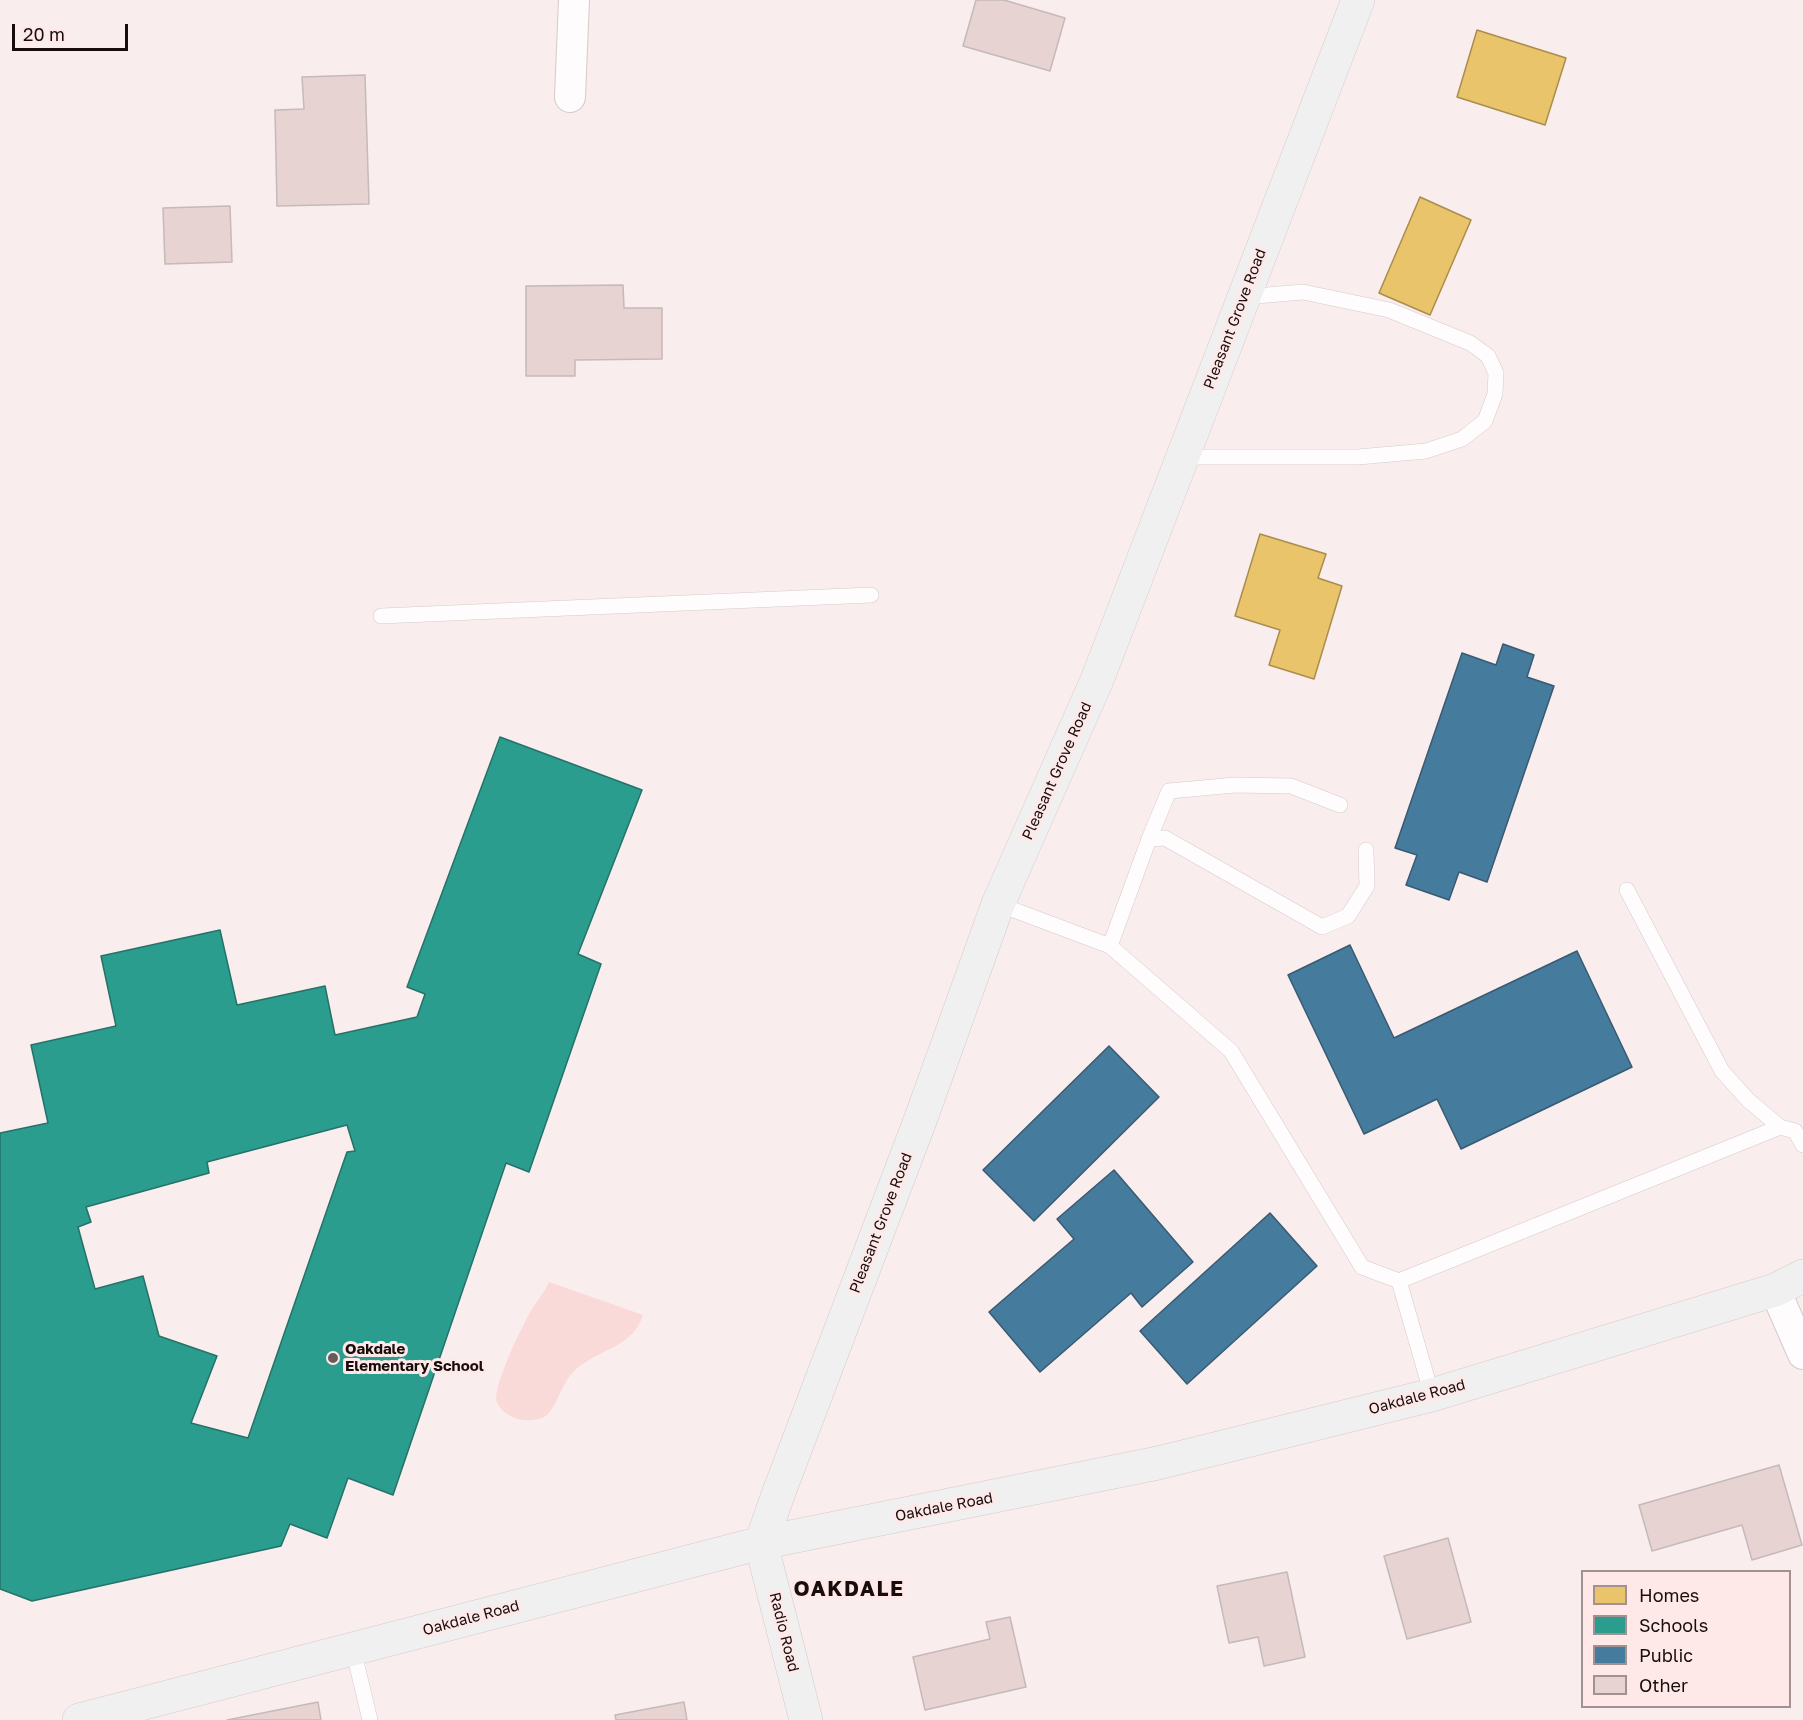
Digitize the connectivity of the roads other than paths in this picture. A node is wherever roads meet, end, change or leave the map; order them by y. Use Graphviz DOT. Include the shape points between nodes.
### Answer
graph roads {
  1 [pos="574,0"];
  2 [pos="1358,0"];
  3 [pos="570,97"];
  4 [pos="1244,297"];
  5 [pos="1182,457"];
  6 [pos="871,596"];
  7 [pos="381,616"];
  8 [pos="1340,805"];
  9 [pos="1149,839"];
  10 [pos="1366,849"];
  11 [pos="1627,890"];
  12 [pos="998,904"];
  13 [pos="1110,946"];
  14 [pos="1780,1127"];
  15 [pos="1803,1144"];
  16 [pos="1399,1281"];
  17 [pos="1789,1283"];
  18 [pos="1803,1354"];
  19 [pos="1432,1395"];
  20 [pos="761,1543"];
  21 [pos="353,1649"];
  22 [pos="79,1720"];
  23 [pos="370,1720"];
  24 [pos="806,1720"];
  1 -- 3 [label="street"];
  2 -- 4 [label="street, Pleasant Grove Road"];
  4 -- 5 [label="street, Pleasant Grove Road"];
  4 -- 5 [label="lane" via="1303,292 1389,310 1470,343 1488,356 1496,373 1495,394 1485,421 1462,440 1426,451 1358,457"];
  5 -- 12 [label="street, Pleasant Grove Road" via="1097,680"];
  6 -- 7 [label="lane"];
  8 -- 9 [label="lane" via="1291,786 1235,785 1169,791"];
  9 -- 10 [label="lane" via="1165,838 1322,927 1348,916 1368,885"];
  9 -- 13 [label="lane"];
  11 -- 14 [label="lane" via="1722,1071"];
  12 -- 13 [label="lane"];
  12 -- 20 [label="street, Pleasant Grove Road"];
  13 -- 16 [label="lane" via="1231,1051 1362,1267"];
  14 -- 15 [label="lane" via="1795,1131"];
  14 -- 16 [label="lane"];
  16 -- 19 [label="lane"];
  17 -- 18 [label="street"];
  17 -- 19 [label="street, Oakdale Road"];
  19 -- 20 [label="street, Oakdale Road" via="1158,1463"];
  20 -- 21 [label="street, Oakdale Road"];
  20 -- 24 [label="street, Radio Road"];
  21 -- 22 [label="street, Oakdale Road"];
  21 -- 23 [label="lane"];
}
